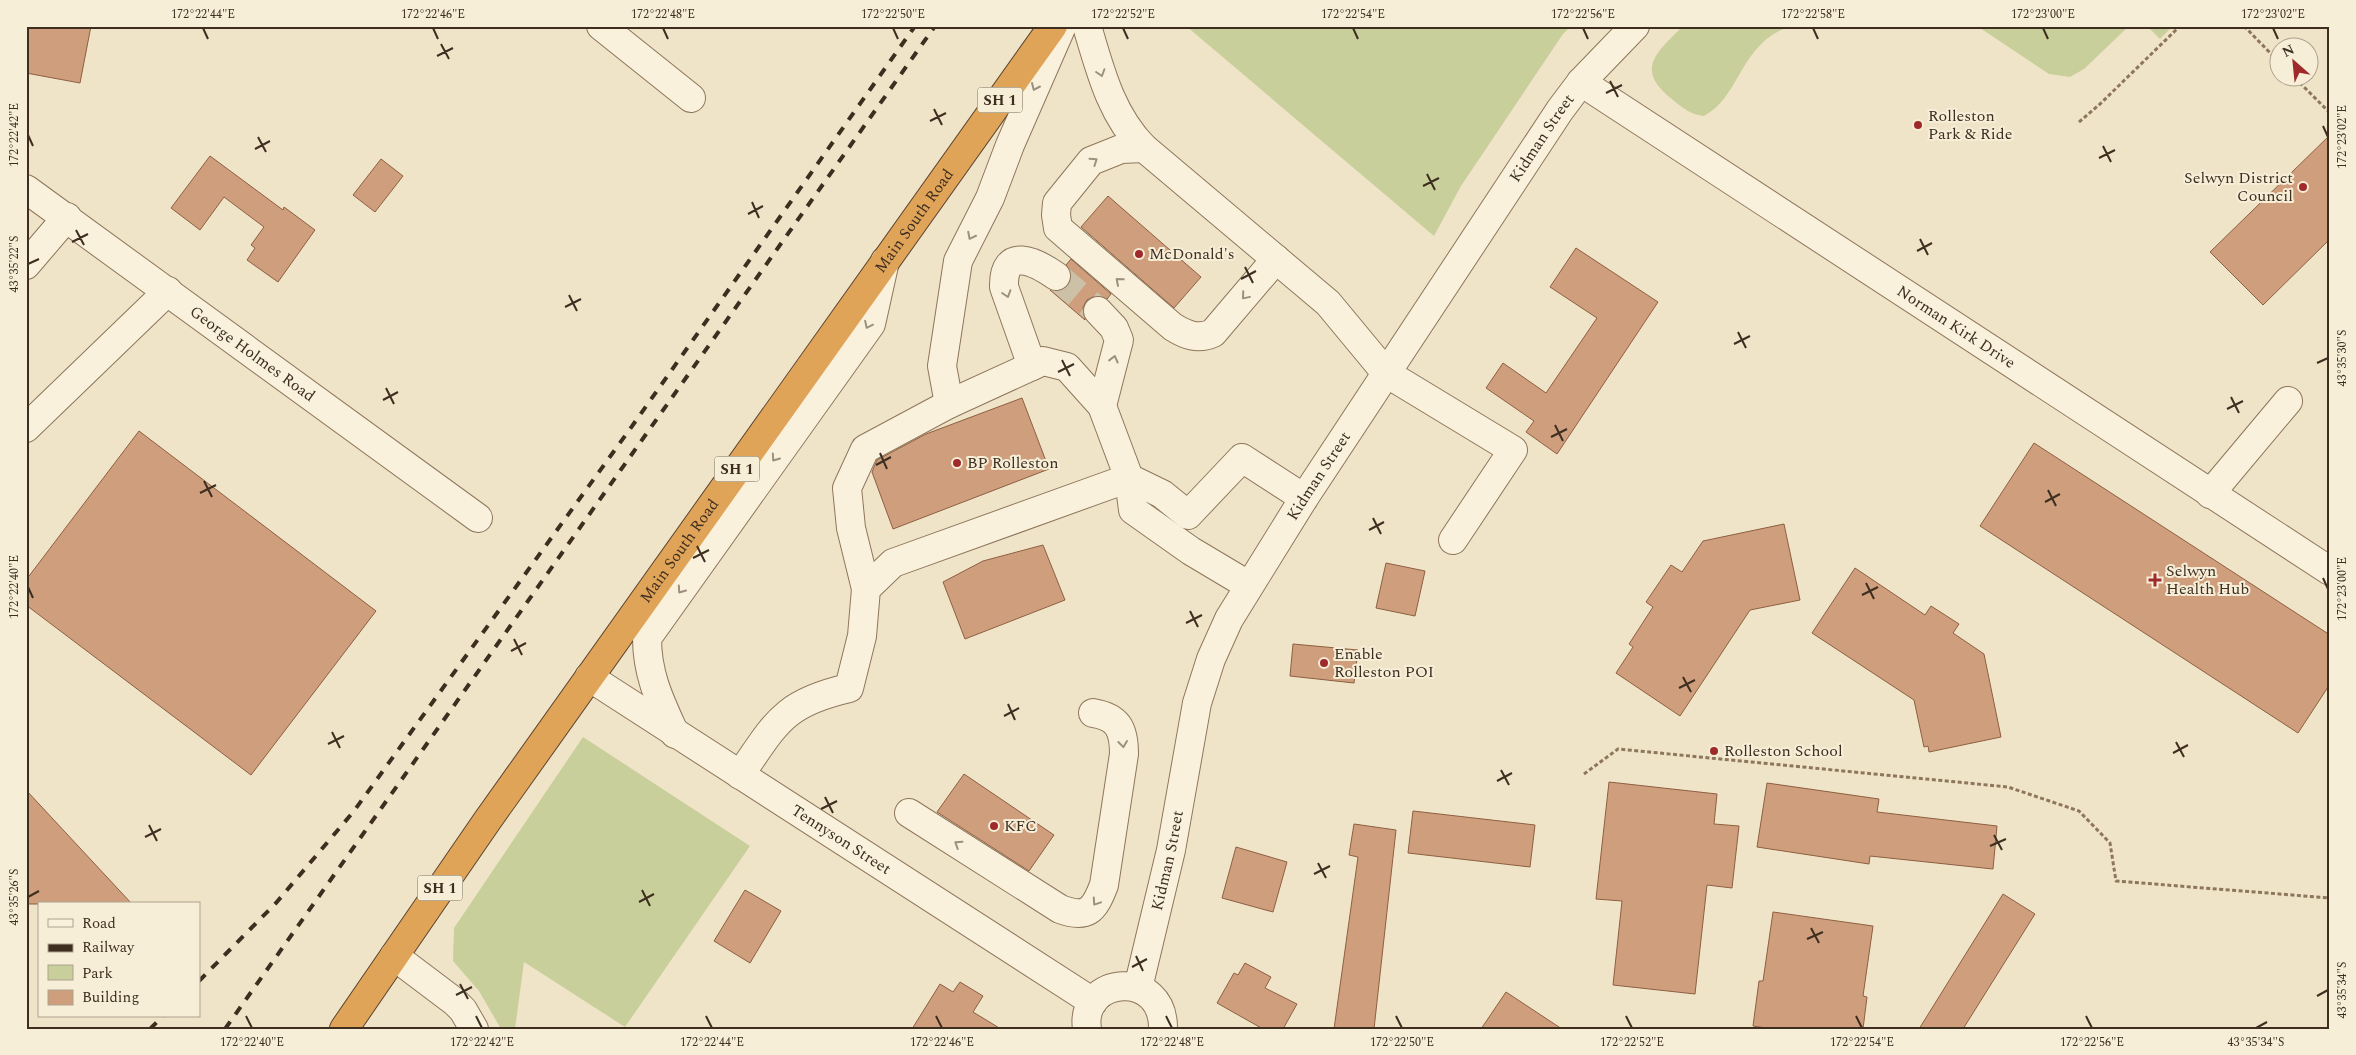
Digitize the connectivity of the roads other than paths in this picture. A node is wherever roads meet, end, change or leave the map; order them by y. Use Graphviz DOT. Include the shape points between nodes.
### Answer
graph roads {
  1 [pos="601,26"];
  2 [pos="1053,26"];
  3 [pos="1062,26"];
  4 [pos="1087,26"];
  5 [pos="1635,26"];
  6 [pos="1581,82"];
  7 [pos="691,98"];
  8 [pos="1144,148"];
  9 [pos="26,189"];
  10 [pos="67,217"];
  11 [pos="1276,259"];
  12 [pos="885,261"];
  13 [pos="26,265"];
  14 [pos="1056,276"];
  15 [pos="168,291"];
  16 [pos="1098,311"];
  17 [pos="1032,366"];
  18 [pos="1386,373"];
  19 [pos="2288,401"];
  20 [pos="949,404"];
  21 [pos="1102,406"];
  22 [pos="26,428"];
  23 [pos="1129,478"];
  24 [pos="2210,494"];
  25 [pos="1304,498"];
  26 [pos="478,518"];
  27 [pos="1453,540"];
  28 [pos="2330,571"];
  29 [pos="1248,585"];
  30 [pos="866,589"];
  31 [pos="589,677"];
  32 [pos="1093,713"];
  33 [pos="675,734"];
  34 [pos="740,775"];
  35 [pos="910,812"];
  36 [pos="394,956"];
  37 [pos="1138,988"];
  38 [pos="1093,1002"];
  39 [pos="344,1029"];
  40 [pos="474,1029"];
  41 [pos="1087,1029"];
  42 [pos="1163,1029"];
  1 -- 7 [label="street"];
  2 -- 12 [label="highway, Main South Road / SH 1"];
  3 -- 20 [label="street, one-way" via="990,198 958,261 942,366"];
  4 -- 8 [label="street, one-way" via="1112,103 1130,134"];
  5 -- 6 [label="street, Kidman Street"];
  6 -- 18 [label="street, Kidman Street"];
  6 -- 24 [label="street, Norman Kirk Drive"];
  8 -- 11 [label="street"];
  11 -- 8 [label="street, one-way" via="1213,333 1205,337 1194,336 1172,327 1058,228 1058,203 1091,161 1121,149"];
  9 -- 10 [label="street, George Holmes Road"];
  10 -- 13 [label="street"];
  10 -- 15 [label="street, George Holmes Road"];
  11 -- 18 [label="street" via="1328,302"];
  12 -- 31 [label="highway, Main South Road / SH 1"];
  12 -- 33 [label="street, one-way" via="870,324 647,638 652,681"];
  14 -- 17 [label="street, one-way" via="1028,260 1009,266 1004,275 1004,287"];
  15 -- 22 [label="street"];
  15 -- 26 [label="street, George Holmes Road"];
  21 -- 16 [label="street, one-way" via="1118,340 1114,328"];
  17 -- 20 [label="street"];
  17 -- 21 [label="street" via="1043,361 1066,367"];
  18 -- 25 [label="street, Kidman Street"];
  18 -- 27 [label="street" via="1513,450"];
  19 -- 24 [label="street"];
  20 -- 30 [label="street" via="865,449 847,488 851,528"];
  21 -- 23 [label="street"];
  23 -- 25 [label="street" via="1162,494 1188,514 1242,458"];
  23 -- 29 [label="street" via="1134,510 1191,551"];
  23 -- 30 [label="street" via="893,562"];
  24 -- 28 [label="street, Norman Kirk Drive"];
  25 -- 29 [label="street, Kidman Street"];
  29 -- 37 [label="street, Kidman Street" via="1211,658 1197,703 1171,850"];
  30 -- 34 [label="street" via="862,636 849,688 803,702 786,713"];
  31 -- 33 [label="street, Tennyson Street"];
  31 -- 36 [label="highway, Main South Road / SH 1"];
  32 -- 35 [label="street, one-way" via="1114,720 1121,730 1124,754 1104,886 1089,912 1075,914 1060,909"];
  33 -- 34 [label="street, Tennyson Street"];
  34 -- 38 [label="street, Tennyson Street"];
  36 -- 39 [label="highway, Main South Road / SH 1"];
  36 -- 40 [label="street" via="455,1002"];
  37 -- 38 [label="street" via="1126,985 1113,987 1102,992"];
  37 -- 42 [label="street" via="1150,994 1158,1005"];
  38 -- 41 [label="street"];
}
